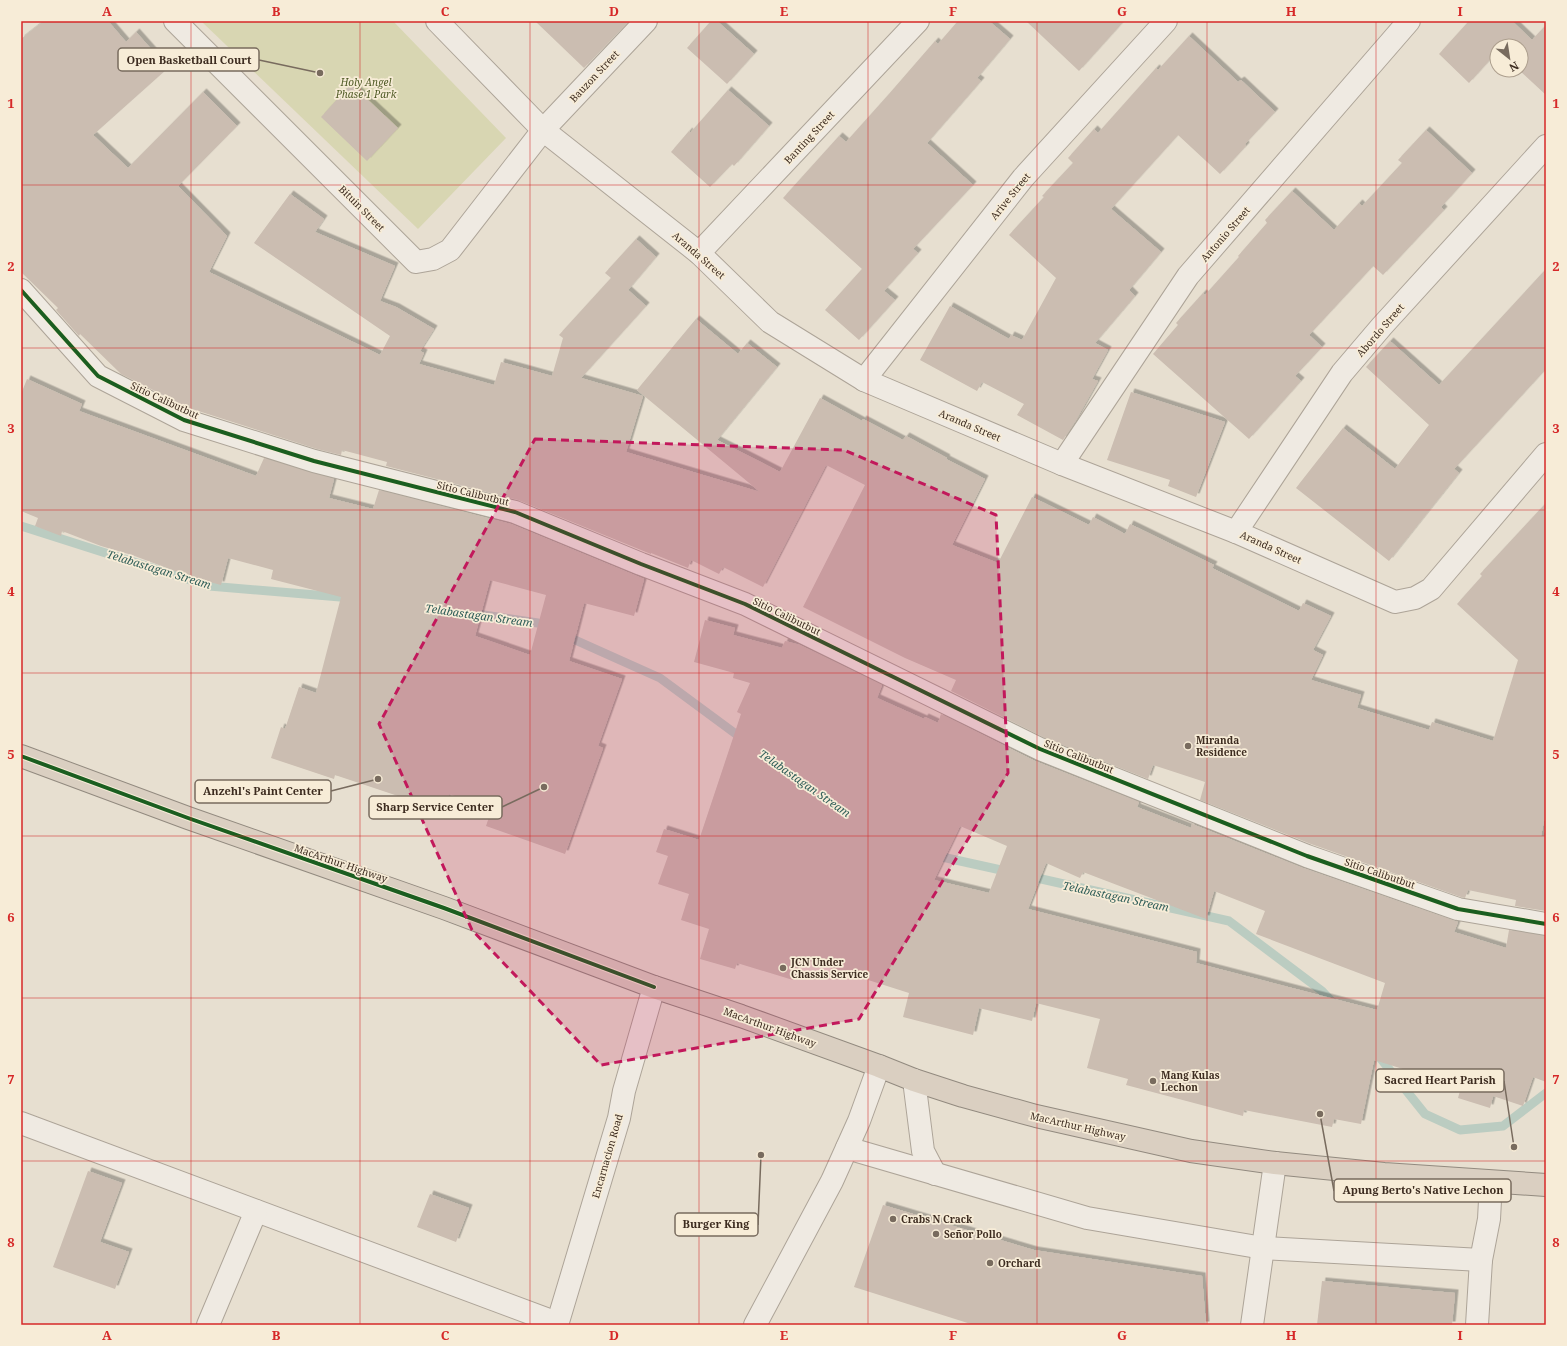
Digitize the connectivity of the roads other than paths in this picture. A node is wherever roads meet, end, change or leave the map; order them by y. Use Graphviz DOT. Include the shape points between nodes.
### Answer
graph roads {
  1 [pos="174,21"];
  2 [pos="437,21"];
  3 [pos="646,21"];
  4 [pos="918,21"];
  5 [pos="1166,21"];
  6 [pos="1409,21"];
  7 [pos="543,130"];
  8 [pos="1546,146"];
  9 [pos="699,253"];
  10 [pos="21,290"];
  11 [pos="864,380"];
  12 [pos="1546,454"];
  13 [pos="1062,464"];
  14 [pos="1236,532"];
  15 [pos="21,756"];
  16 [pos="1546,924"];
  17 [pos="654,987"];
  18 [pos="879,1066"];
  19 [pos="914,1080"];
  20 [pos="21,1123"];
  21 [pos="847,1148"];
  22 [pos="1275,1163"];
  23 [pos="935,1174"];
  24 [pos="1491,1182"];
  25 [pos="1546,1185"];
  26 [pos="256,1211"];
  27 [pos="1263,1248"];
  28 [pos="1481,1260"];
  29 [pos="557,1324"];
  30 [pos="208,1325"];
  31 [pos="755,1325"];
  32 [pos="1252,1325"];
  33 [pos="1477,1325"];
  1 -- 7 [label="street, Bituin Street" via="416,262 433,259 450,250"];
  2 -- 7 [label="street, Aranda Street"];
  3 -- 7 [label="street, Bauzon Street"];
  4 -- 9 [label="street, Banting Street"];
  5 -- 11 [label="street, Arive Street" via="1023,178"];
  6 -- 13 [label="street, Antonio Street" via="1188,276"];
  7 -- 9 [label="street, Aranda Street"];
  8 -- 14 [label="street, Abordo Street" via="1342,373"];
  9 -- 11 [label="street, Aranda Street" via="770,322"];
  10 -- 16 [label="street, Sitio Calibutbut" via="98,376 184,420 314,462 515,512 745,604 1040,749 1299,853 1458,909"];
  11 -- 13 [label="street, Aranda Street"];
  12 -- 14 [label="street, Aranda Street" via="1431,589 1415,598 1395,602"];
  13 -- 14 [label="street, Aranda Street"];
  15 -- 17 [label="highway, MacArthur Highway" via="444,908"];
  17 -- 18 [label="highway, MacArthur Highway"];
  17 -- 29 [label="street, Encarnacion Road" via="624,1091 619,1118"];
  18 -- 19 [label="highway, MacArthur Highway"];
  18 -- 21 [label="street"];
  19 -- 22 [label="highway, MacArthur Highway" via="999,1106 1107,1133 1191,1151"];
  19 -- 23 [label="street" via="923,1151"];
  20 -- 26 [label="street"];
  21 -- 23 [label="street"];
  21 -- 31 [label="street"];
  22 -- 24 [label="highway, MacArthur Highway"];
  22 -- 27 [label="street"];
  23 -- 27 [label="street" via="1087,1218"];
  24 -- 25 [label="highway, MacArthur Highway"];
  24 -- 28 [label="street" via="1489,1219"];
  26 -- 29 [label="street"];
  26 -- 30 [label="street"];
  27 -- 28 [label="street"];
  27 -- 32 [label="street"];
  28 -- 33 [label="street"];
}
